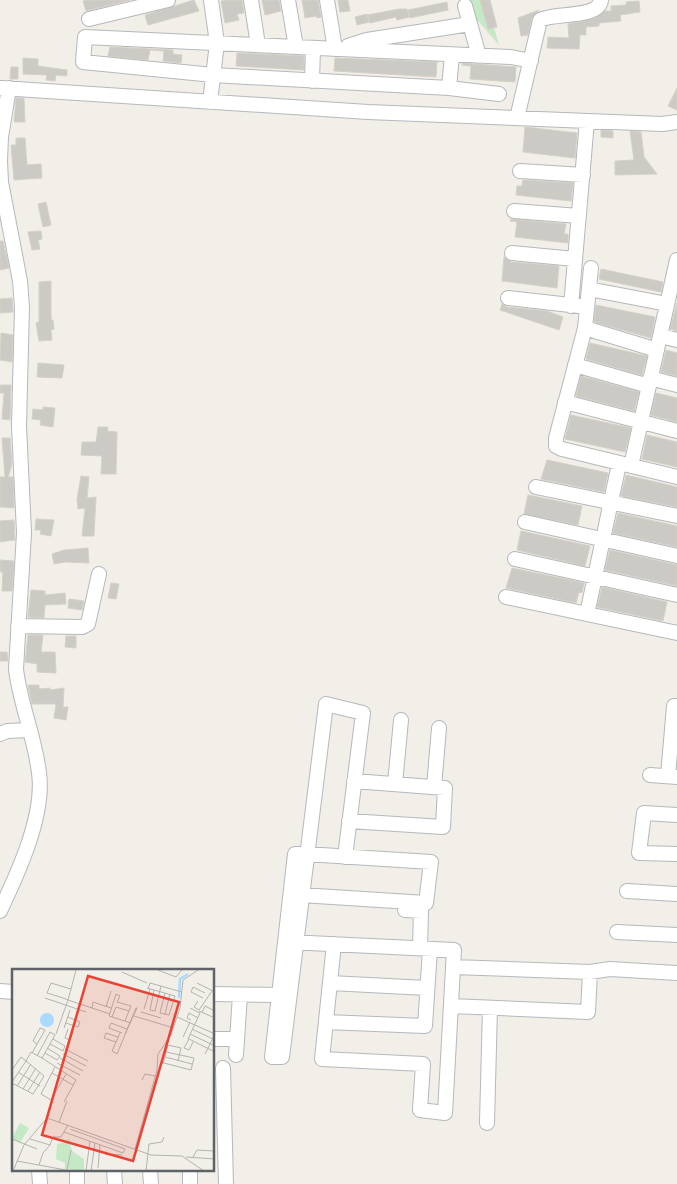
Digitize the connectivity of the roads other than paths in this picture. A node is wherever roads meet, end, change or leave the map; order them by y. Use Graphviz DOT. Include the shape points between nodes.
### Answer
graph roads {
  1 [pos="168,0"];
  2 [pos="211,0"];
  3 [pos="251,0"];
  4 [pos="288,0"];
  5 [pos="327,0"];
  6 [pos="600,0"];
  7 [pos="465,6"];
  8 [pos="89,19"];
  9 [pos="470,24"];
  10 [pos="217,43"];
  11 [pos="258,45"];
  12 [pos="296,47"];
  13 [pos="313,48"];
  14 [pos="338,49"];
  15 [pos="452,55"];
  16 [pos="479,56"];
  17 [pos="531,61"];
  18 [pos="213,75"];
  19 [pos="312,81"];
  20 [pos="5,88"];
  21 [pos="449,88"];
  22 [pos="499,94"];
  23 [pos="210,102"];
  24 [pos="517,118"];
  25 [pos="588,120"];
  26 [pos="677,122"];
  27 [pos="520,171"];
  28 [pos="583,175"];
  29 [pos="514,211"];
  30 [pos="579,216"];
  31 [pos="5,232"];
  32 [pos="512,253"];
  33 [pos="575,259"];
  34 [pos="677,260"];
  35 [pos="591,268"];
  36 [pos="589,289"];
  37 [pos="671,297"];
  38 [pos="508,298"];
  39 [pos="571,306"];
  40 [pos="587,306"];
  41 [pos="585,328"];
  42 [pos="677,340"];
  43 [pos="658,343"];
  44 [pos="575,365"];
  45 [pos="649,382"];
  46 [pos="677,385"];
  47 [pos="565,402"];
  48 [pos="640,423"];
  49 [pos="677,431"];
  50 [pos="625,465"];
  51 [pos="677,477"];
  52 [pos="536,487"];
  53 [pos="610,502"];
  54 [pos="677,516"];
  55 [pos="525,522"];
  56 [pos="603,539"];
  57 [pos="677,556"];
  58 [pos="515,559"];
  59 [pos="99,574"];
  60 [pos="595,576"];
  61 [pos="677,595"];
  62 [pos="506,597"];
  63 [pos="587,614"];
  64 [pos="18,626"];
  65 [pos="677,633"];
  66 [pos="677,706"];
  67 [pos="401,720"];
  68 [pos="439,728"];
  69 [pos="30,730"];
  70 [pos="2,731"];
  71 [pos="650,775"];
  72 [pos="672,777"];
  73 [pos="354,781"];
  74 [pos="395,784"];
  75 [pos="434,787"];
  76 [pos="677,815"];
  77 [pos="349,821"];
  78 [pos="306,854"];
  79 [pos="677,854"];
  80 [pos="345,857"];
  81 [pos="627,891"];
  82 [pos="677,894"];
  83 [pos="297,901"];
  84 [pos="0,911"];
  85 [pos="617,932"];
  86 [pos="677,935"];
  87 [pos="290,942"];
  88 [pos="334,944"];
  89 [pos="425,949"];
  90 [pos="453,967"];
  91 [pos="590,972"];
  92 [pos="677,973"];
  93 [pos="330,984"];
  94 [pos="427,988"];
  95 [pos="215,994"];
  96 [pos="240,995"];
  97 [pos="278,995"];
  98 [pos="451,1006"];
  99 [pos="490,1008"];
  100 [pos="326,1022"];
  101 [pos="215,1039"];
  102 [pos="237,1039"];
  103 [pos="236,1056"];
  104 [pos="223,1068"];
  105 [pos="487,1123"];
  106 [pos="226,1184"];
  1 -- 8 [label="street"];
  2 -- 10 [label="street"];
  3 -- 11 [label="street"];
  4 -- 12 [label="street"];
  5 -- 14 [label="street"];
  6 -- 17 [label="street" via="600,6 594,11 540,20"];
  7 -- 9 [label="street"];
  9 -- 14 [label="street" via="367,40"];
  9 -- 16 [label="street"];
  10 -- 11 [label="street"];
  10 -- 18 [label="street"];
  10 -- 18 [label="street" via="85,37 83,62"];
  11 -- 12 [label="street"];
  12 -- 13 [label="street"];
  13 -- 14 [label="street"];
  13 -- 19 [label="street"];
  14 -- 15 [label="street"];
  15 -- 16 [label="street"];
  15 -- 21 [label="street"];
  16 -- 17 [label="street"];
  17 -- 24 [label="street"];
  18 -- 19 [label="street"];
  18 -- 23 [label="street"];
  19 -- 21 [label="street"];
  20 -- 23 [label="street"];
  20 -- 31 [label="street" via="0,160"];
  21 -- 22 [label="street"];
  23 -- 24 [label="street"];
  24 -- 25 [label="street"];
  25 -- 26 [label="street"];
  25 -- 28 [label="street"];
  27 -- 28 [label="street"];
  28 -- 30 [label="street"];
  29 -- 30 [label="street"];
  30 -- 33 [label="street"];
  31 -- 64 [label="street" via="20,281 22,307 18,426 24,533"];
  32 -- 33 [label="street"];
  33 -- 39 [label="street"];
  34 -- 37 [label="street"];
  35 -- 36 [label="street"];
  36 -- 37 [label="street"];
  36 -- 40 [label="street"];
  37 -- 43 [label="street"];
  38 -- 39 [label="street"];
  39 -- 40 [label="street"];
  40 -- 41 [label="street"];
  41 -- 43 [label="street"];
  41 -- 44 [label="street"];
  42 -- 43 [label="street"];
  43 -- 45 [label="street"];
  44 -- 45 [label="street"];
  44 -- 47 [label="street"];
  45 -- 46 [label="street"];
  45 -- 48 [label="street"];
  47 -- 48 [label="street"];
  47 -- 50 [label="street" via="556,446"];
  48 -- 49 [label="street"];
  48 -- 50 [label="street"];
  50 -- 51 [label="street"];
  50 -- 53 [label="street"];
  52 -- 53 [label="street"];
  53 -- 54 [label="street"];
  53 -- 56 [label="street"];
  55 -- 56 [label="street"];
  56 -- 57 [label="street"];
  56 -- 60 [label="street"];
  58 -- 60 [label="street"];
  59 -- 64 [label="street" via="88,624 82,627"];
  60 -- 61 [label="street"];
  60 -- 63 [label="street"];
  62 -- 63 [label="street"];
  63 -- 65 [label="street"];
  64 -- 69 [label="street" via="18,684"];
  66 -- 72 [label="street" via="674,706"];
  67 -- 74 [label="street"];
  68 -- 75 [label="street"];
  69 -- 70 [label="street"];
  69 -- 84 [label="street" via="40,774 39,798 33,828"];
  71 -- 72 [label="street"];
  73 -- 74 [label="street"];
  73 -- 77 [label="street"];
  73 -- 78 [label="street" via="363,713 326,704"];
  74 -- 75 [label="street"];
  75 -- 77 [label="street" via="445,788 443,827"];
  76 -- 79 [label="street" via="644,813 640,853"];
  77 -- 80 [label="street"];
  78 -- 80 [label="street"];
  78 -- 83 [label="street" via="295,854"];
  80 -- 83 [label="street" via="431,862 426,903"];
  81 -- 82 [label="street"];
  83 -- 87 [label="street"];
  83 -- 89 [label="street" via="421,911"];
  85 -- 86 [label="street"];
  87 -- 88 [label="street"];
  87 -- 97 [label="street"];
  87 -- 97 [label="street" via="282,1057 272,1057"];
  88 -- 89 [label="street"];
  88 -- 93 [label="street"];
  89 -- 90 [label="street" via="454,950"];
  89 -- 94 [label="street"];
  90 -- 91 [label="street"];
  90 -- 98 [label="street"];
  91 -- 92 [label="street" via="610,969"];
  91 -- 99 [label="street" via="588,1012"];
  93 -- 94 [label="street"];
  93 -- 100 [label="street"];
  94 -- 100 [label="street" via="425,1026"];
  95 -- 96 [label="street"];
  96 -- 97 [label="street"];
  96 -- 102 [label="street"];
  98 -- 99 [label="street"];
  98 -- 100 [label="street" via="445,1113 420,1110 423,1064 322,1059"];
  99 -- 105 [label="street"];
  101 -- 102 [label="street"];
  102 -- 103 [label="street"];
  104 -- 106 [label="street"];
}
